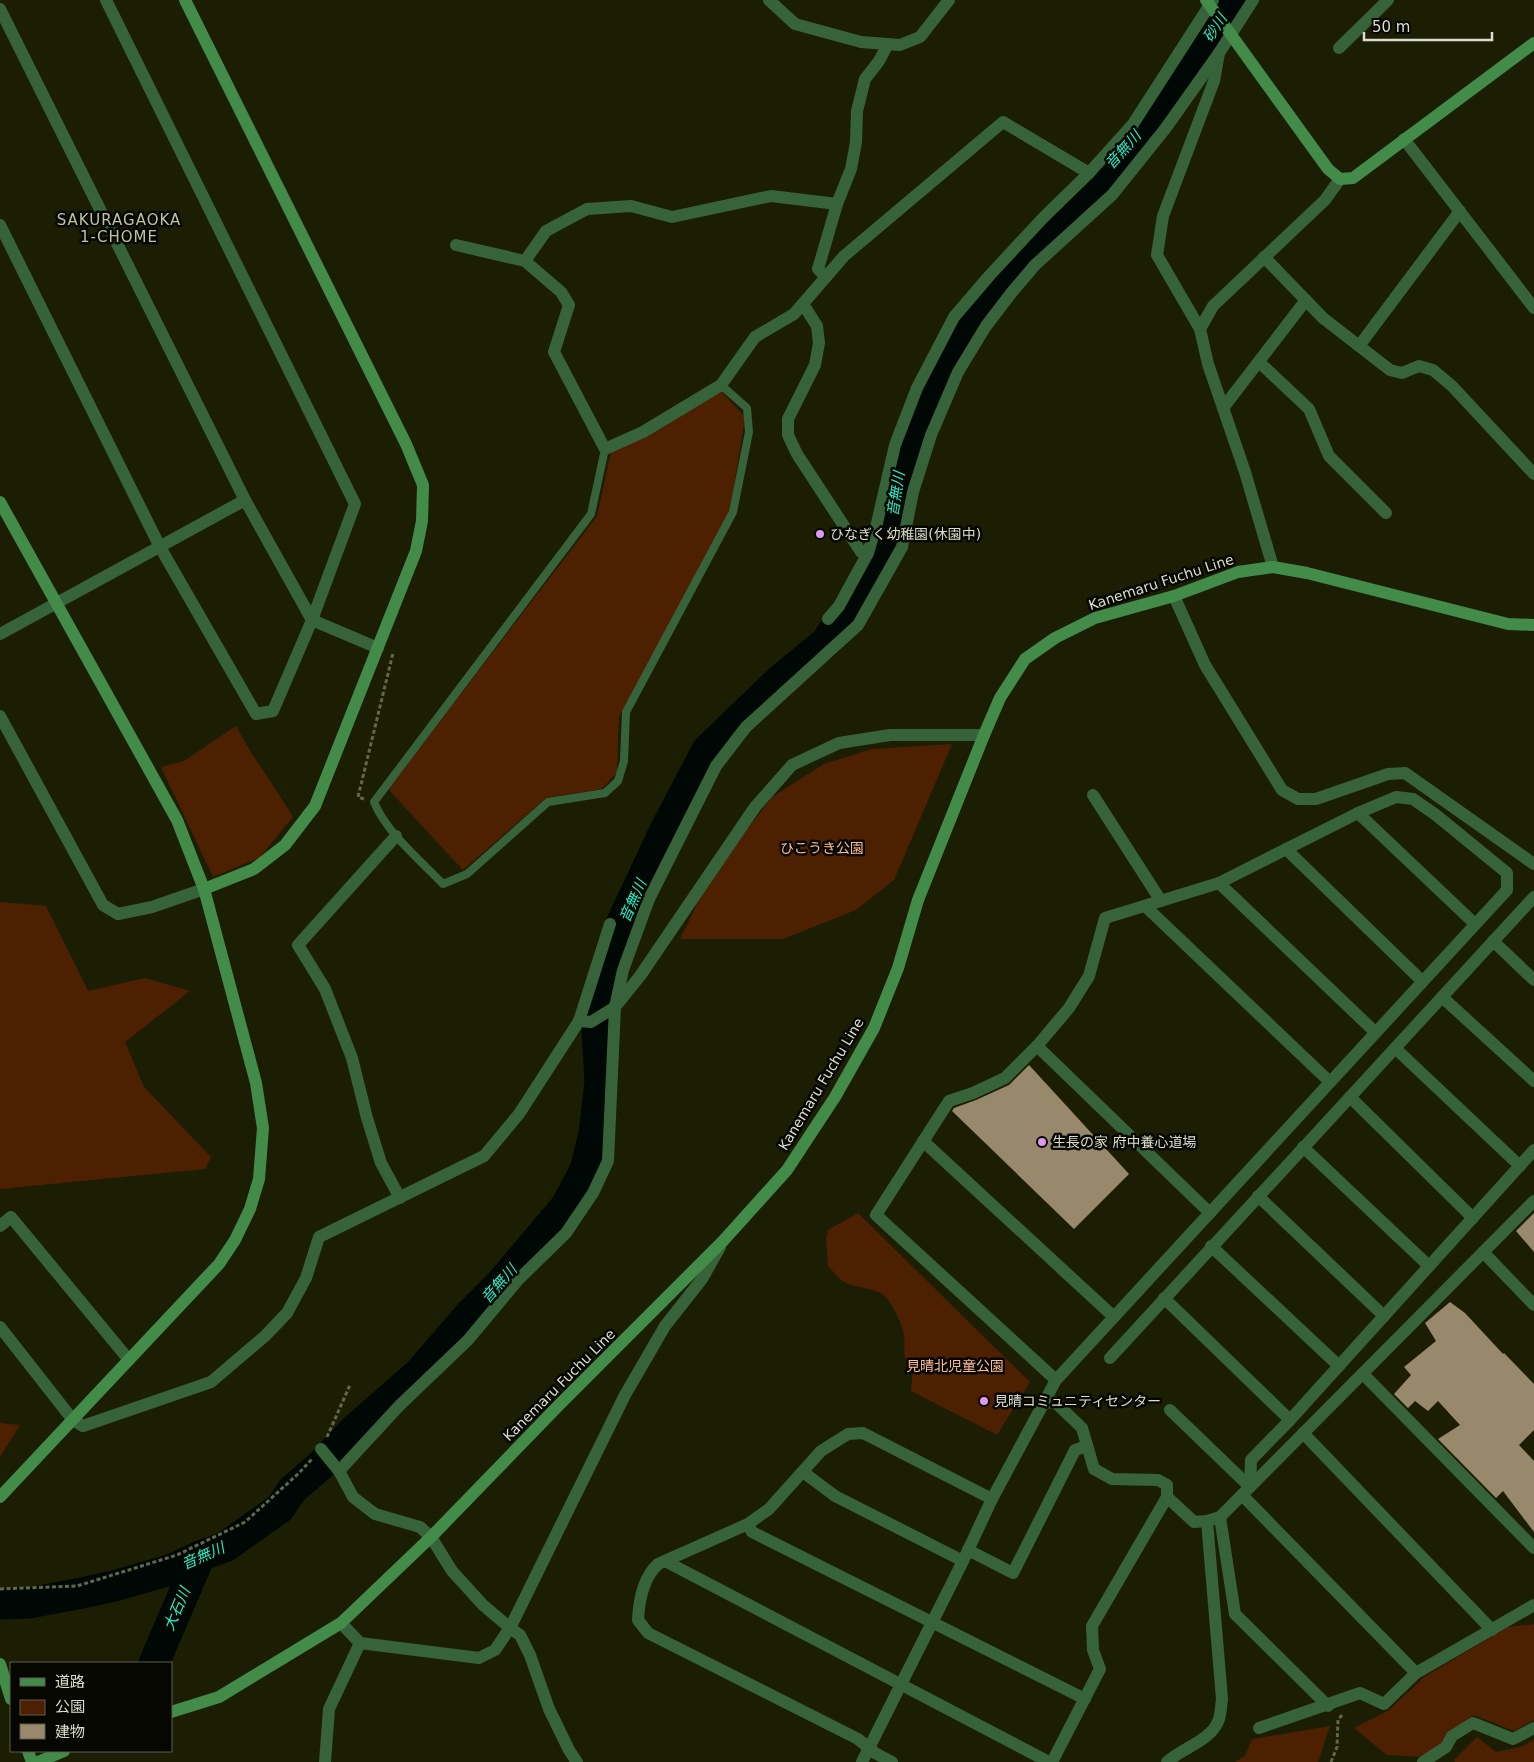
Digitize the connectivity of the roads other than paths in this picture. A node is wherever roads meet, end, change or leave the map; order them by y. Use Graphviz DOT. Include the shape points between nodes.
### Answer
graph roads {
  1 [pos="106,0"];
  2 [pos="185,0"];
  3 [pos="769,0"];
  4 [pos="949,0"];
  5 [pos="1253,0"];
  6 [pos="1388,0"];
  7 [pos="1210,2"];
  8 [pos="0,9"];
  9 [pos="1231,35"];
  10 [pos="1534,42"];
  11 [pos="888,44"];
  12 [pos="1339,48"];
  13 [pos="1219,53"];
  14 [pos="1404,139"];
  15 [pos="1089,173"];
  16 [pos="1340,179"];
  17 [pos="837,204"];
  18 [pos="1460,211"];
  19 [pos="0,225"];
  20 [pos="456,245"];
  21 [pos="1264,257"];
  22 [pos="526,261"];
  23 [pos="826,277"];
  24 [pos="1306,300"];
  25 [pos="803,304"];
  26 [pos="1534,308"];
  27 [pos="1200,329"];
  28 [pos="1359,346"];
  29 [pos="1259,362"];
  30 [pos="721,385"];
  31 [pos="1223,408"];
  32 [pos="604,449"];
  33 [pos="1534,474"];
  34 [pos="244,500"];
  35 [pos="0,502"];
  36 [pos="1386,513"];
  37 [pos="160,547"];
  38 [pos="868,553"];
  39 [pos="1273,567"];
  40 [pos="1174,596"];
  41 [pos="57,604"];
  42 [pos="828,619"];
  43 [pos="312,620"];
  44 [pos="1534,625"];
  45 [pos="0,634"];
  46 [pos="378,648"];
  47 [pos="0,716"];
  48 [pos="984,735"];
  49 [pos="1094,795"];
  50 [pos="1445,800"];
  51 [pos="1358,812"];
  52 [pos="1436,815"];
  53 [pos="396,836"];
  54 [pos="1286,849"];
  55 [pos="1534,864"];
  56 [pos="1219,883"];
  57 [pos="204,889"];
  58 [pos="1534,897"];
  59 [pos="1161,901"];
  60 [pos="1145,906"];
  61 [pos="610,924"];
  62 [pos="1474,924"];
  63 [pos="1493,941"];
  64 [pos="1534,980"];
  65 [pos="1422,981"];
  66 [pos="1442,997"];
  67 [pos="615,1007"];
  68 [pos="585,1021"];
  69 [pos="1375,1032"];
  70 [pos="1037,1046"];
  71 [pos="1395,1048"];
  72 [pos="1534,1081"];
  73 [pos="1330,1082"];
  74 [pos="1350,1097"];
  75 [pos="923,1141"];
  76 [pos="1303,1147"];
  77 [pos="1534,1150"];
  78 [pos="1520,1166"];
  79 [pos="1258,1196"];
  80 [pos="400,1198"];
  81 [pos="1534,1201"];
  82 [pos="1210,1212"];
  83 [pos="1473,1218"];
  84 [pos="0,1226"];
  85 [pos="724,1241"];
  86 [pos="1211,1246"];
  87 [pos="1483,1252"];
  88 [pos="1429,1266"];
  89 [pos="1164,1298"];
  90 [pos="1534,1305"];
  91 [pos="1384,1316"];
  92 [pos="1114,1317"];
  93 [pos="0,1328"];
  94 [pos="1110,1358"];
  95 [pos="129,1360"];
  96 [pos="1339,1366"];
  97 [pos="1363,1374"];
  98 [pos="1056,1380"];
  99 [pos="1042,1403"];
  100 [pos="1170,1410"];
  101 [pos="73,1420"];
  102 [pos="1290,1420"];
  103 [pos="1303,1434"];
  104 [pos="1087,1446"];
  105 [pos="321,1449"];
  106 [pos="338,1471"];
  107 [pos="802,1472"];
  108 [pos="1246,1491"];
  109 [pos="0,1497"];
  110 [pos="1167,1497"];
  111 [pos="992,1498"];
  112 [pos="1214,1519"];
  113 [pos="748,1524"];
  114 [pos="431,1537"];
  115 [pos="1534,1548"];
  116 [pos="965,1555"];
  117 [pos="664,1561"];
  118 [pos="1534,1605"];
  119 [pos="932,1621"];
  120 [pos="341,1623"];
  121 [pos="510,1628"];
  122 [pos="1492,1630"];
  123 [pos="360,1643"];
  124 [pos="0,1664"];
  125 [pos="1416,1673"];
  126 [pos="900,1684"];
  127 [pos="10,1696"];
  128 [pos="1085,1699"];
  129 [pos="1328,1706"];
  130 [pos="172,1712"];
  131 [pos="1259,1728"];
  132 [pos="1534,1728"];
  133 [pos="869,1748"];
  134 [pos="62,1752"];
  135 [pos="38,1762"];
  136 [pos="325,1762"];
  137 [pos="577,1762"];
  138 [pos="862,1762"];
  139 [pos="892,1762"];
  140 [pos="1050,1762"];
  141 [pos="1167,1762"];
  142 [pos="1423,1762"];
  1 -- 43 [label="street" via="355,504"];
  2 -- 46 [label="street" via="406,444 423,485 422,522 416,551"];
  3 -- 11 [label="street" via="795,24 861,42"];
  4 -- 11 [label="street" via="920,37 900,45"];
  5 -- 9 [label="street"];
  6 -- 12 [label="street"];
  7 -- 9 [label="street"];
  7 -- 15 [label="street" via="1133,124"];
  8 -- 34 [label="street"];
  9 -- 13 [label="street"];
  9 -- 16 [label="street" via="1328,169"];
  10 -- 14 [label="street"];
  11 -- 17 [label="street" via="865,79 857,110 851,169"];
  13 -- 27 [label="street" via="1214,81 1163,216 1157,255"];
  13 -- 67 [label="street" via="1165,129 1112,195 1035,265 986,326 958,372 932,435 913,492 902,547 858,625 746,727 716,766 649,899 623,970"];
  14 -- 16 [label="street" via="1353,178"];
  14 -- 18 [label="street"];
  15 -- 23 [label="street" via="1003,122 844,256"];
  15 -- 38 [label="street" via="1043,218 954,317 917,388 895,445"];
  16 -- 21 [label="street" via="1324,200"];
  17 -- 22 [label="street" via="771,196 672,217 631,206 587,208 546,231"];
  17 -- 23 [label="street" via="818,269"];
  18 -- 26 [label="street"];
  18 -- 28 [label="street"];
  19 -- 37 [label="street"];
  20 -- 22 [label="street"];
  21 -- 24 [label="street"];
  21 -- 27 [label="street" via="1212,306"];
  22 -- 32 [label="street" via="561,292 569,305 554,352"];
  23 -- 25 [label="street"];
  24 -- 28 [label="street"];
  24 -- 29 [label="street"];
  25 -- 30 [label="street" via="794,314 755,337"];
  25 -- 38 [label="street" via="817,326 819,343 815,365 788,419 788,435 861,552"];
  27 -- 31 [label="street"];
  28 -- 33 [label="street" via="1390,370 1402,373 1419,366 1433,370"];
  29 -- 31 [label="street"];
  29 -- 36 [label="street" via="1309,409 1329,456"];
  30 -- 32 [label="street" via="643,432"];
  30 -- 53 [label="lane" via="747,408 749,432 733,512 626,712 624,761 618,781 605,793 548,802 467,874 443,884"];
  31 -- 39 [label="street"];
  32 -- 53 [label="lane" via="591,514 374,802 378,813"];
  34 -- 37 [label="street"];
  34 -- 43 [label="street"];
  35 -- 41 [label="street"];
  37 -- 41 [label="street"];
  37 -- 43 [label="street" via="256,714 274,711"];
  38 -- 42 [label="street" via="839,606"];
  39 -- 40 [label="street, Kanemaru Fuchu Line" via="1238,572"];
  39 -- 44 [label="street, Kanemaru Fuchu Line" via="1508,624"];
  40 -- 48 [label="street, Kanemaru Fuchu Line" via="1095,618 1055,638 1026,659 1000,698"];
  40 -- 50 [label="street" via="1205,665 1282,790 1298,799 1316,799 1388,774 1405,773"];
  41 -- 45 [label="street"];
  41 -- 57 [label="street" via="177,820"];
  43 -- 46 [label="street"];
  46 -- 57 [label="street" via="315,806 286,845 254,869"];
  47 -- 57 [label="street" via="103,905 118,914 152,907"];
  48 -- 67 [label="street" via="890,735 839,743 792,764 756,807 640,976"];
  48 -- 85 [label="street, Kanemaru Fuchu Line" via="918,900 898,968 874,1028 835,1097 787,1170"];
  49 -- 59 [label="street"];
  50 -- 52 [label="street"];
  50 -- 55 [label="street"];
  51 -- 52 [label="street" via="1396,797 1413,799"];
  51 -- 54 [label="street"];
  51 -- 62 [label="street"];
  52 -- 62 [label="street" via="1507,873 1507,890"];
  53 -- 80 [label="street" via="298,945 325,989 352,1058 381,1163"];
  54 -- 56 [label="street"];
  54 -- 65 [label="street"];
  56 -- 59 [label="street"];
  56 -- 69 [label="street"];
  57 -- 95 [label="street" via="256,1083 262,1128 259,1178 250,1209 219,1264"];
  58 -- 63 [label="street"];
  59 -- 60 [label="street"];
  60 -- 70 [label="street" via="1105,918 1089,976 1069,1008"];
  60 -- 73 [label="street"];
  61 -- 68 [label="street"];
  62 -- 65 [label="street"];
  63 -- 64 [label="street"];
  63 -- 66 [label="street"];
  65 -- 69 [label="street"];
  66 -- 71 [label="street"];
  66 -- 72 [label="street"];
  67 -- 68 [label="street"];
  67 -- 106 [label="street" via="608,1161 593,1193 566,1233 518,1280 468,1340"];
  68 -- 80 [label="street" via="519,1114 484,1156"];
  69 -- 73 [label="street"];
  70 -- 75 [label="street" via="1005,1078 949,1101"];
  70 -- 82 [label="street"];
  71 -- 74 [label="street"];
  71 -- 78 [label="street"];
  73 -- 82 [label="street"];
  74 -- 76 [label="street"];
  74 -- 83 [label="street"];
  75 -- 92 [label="street"];
  75 -- 98 [label="street" via="876,1215"];
  76 -- 79 [label="street"];
  76 -- 88 [label="street"];
  77 -- 78 [label="street"];
  78 -- 83 [label="street"];
  79 -- 86 [label="street"];
  79 -- 91 [label="street"];
  80 -- 101 [label="street" via="319,1237 306,1278 287,1312 265,1336 211,1382 83,1426"];
  81 -- 87 [label="street"];
  82 -- 92 [label="street"];
  83 -- 88 [label="street"];
  84 -- 95 [label="street" via="11,1218"];
  85 -- 114 [label="street, Kanemaru Fuchu Line"];
  85 -- 121 [label="street" via="702,1279 665,1326 625,1395"];
  86 -- 89 [label="street"];
  86 -- 96 [label="street"];
  87 -- 90 [label="street"];
  87 -- 97 [label="street"];
  88 -- 91 [label="street"];
  89 -- 94 [label="street"];
  89 -- 102 [label="street"];
  91 -- 96 [label="street"];
  92 -- 98 [label="street"];
  93 -- 101 [label="street"];
  95 -- 101 [label="street"];
  96 -- 102 [label="street"];
  97 -- 103 [label="street"];
  97 -- 115 [label="street"];
  98 -- 99 [label="street"];
  99 -- 104 [label="street" via="1055,1402 1082,1428"];
  99 -- 111 [label="street"];
  100 -- 108 [label="street"];
  101 -- 109 [label="street"];
  102 -- 108 [label="street" via="1251,1460"];
  103 -- 108 [label="street"];
  103 -- 122 [label="street"];
  104 -- 110 [label="street" via="1094,1468 1112,1479 1158,1480 1167,1485"];
  104 -- 116 [label="street" via="1075,1450 1013,1573"];
  105 -- 106 [label="street"];
  106 -- 114 [label="street" via="353,1497 374,1514 420,1527"];
  107 -- 111 [label="street" via="821,1451 848,1434 863,1433"];
  107 -- 113 [label="street" via="769,1509"];
  107 -- 116 [label="street" via="835,1496"];
  108 -- 112 [label="street"];
  108 -- 125 [label="street"];
  110 -- 112 [label="street" via="1194,1522"];
  110 -- 128 [label="street" via="1092,1626 1093,1650 1100,1669"];
  111 -- 116 [label="street"];
  112 -- 129 [label="street" via="1235,1614"];
  112 -- 141 [label="street" via="1222,1699 1219,1720 1209,1735"];
  113 -- 117 [label="street"];
  113 -- 119 [label="street" via="752,1532"];
  114 -- 120 [label="street, Kanemaru Fuchu Line"];
  114 -- 121 [label="street" via="452,1571 483,1606"];
  116 -- 119 [label="street"];
  117 -- 126 [label="street"];
  117 -- 133 [label="street" via="650,1572 639,1600 638,1620 648,1633 858,1739"];
  118 -- 122 [label="street"];
  119 -- 126 [label="street"];
  119 -- 128 [label="street"];
  120 -- 123 [label="street"];
  120 -- 130 [label="street, Kanemaru Fuchu Line" via="219,1697"];
  121 -- 123 [label="street" via="495,1650 479,1658"];
  121 -- 137 [label="street" via="520,1634 549,1709"];
  122 -- 125 [label="street"];
  123 -- 136 [label="street" via="329,1709"];
  124 -- 127 [label="street"];
  125 -- 129 [label="street" via="1384,1704 1360,1694"];
  126 -- 133 [label="street"];
  126 -- 140 [label="street"];
  128 -- 140 [label="street"];
  129 -- 131 [label="street"];
  132 -- 142 [label="street" via="1512,1739 1473,1723 1452,1736 1446,1747"];
  133 -- 138 [label="street"];
  133 -- 139 [label="street"];
  134 -- 135 [label="street"];
}
